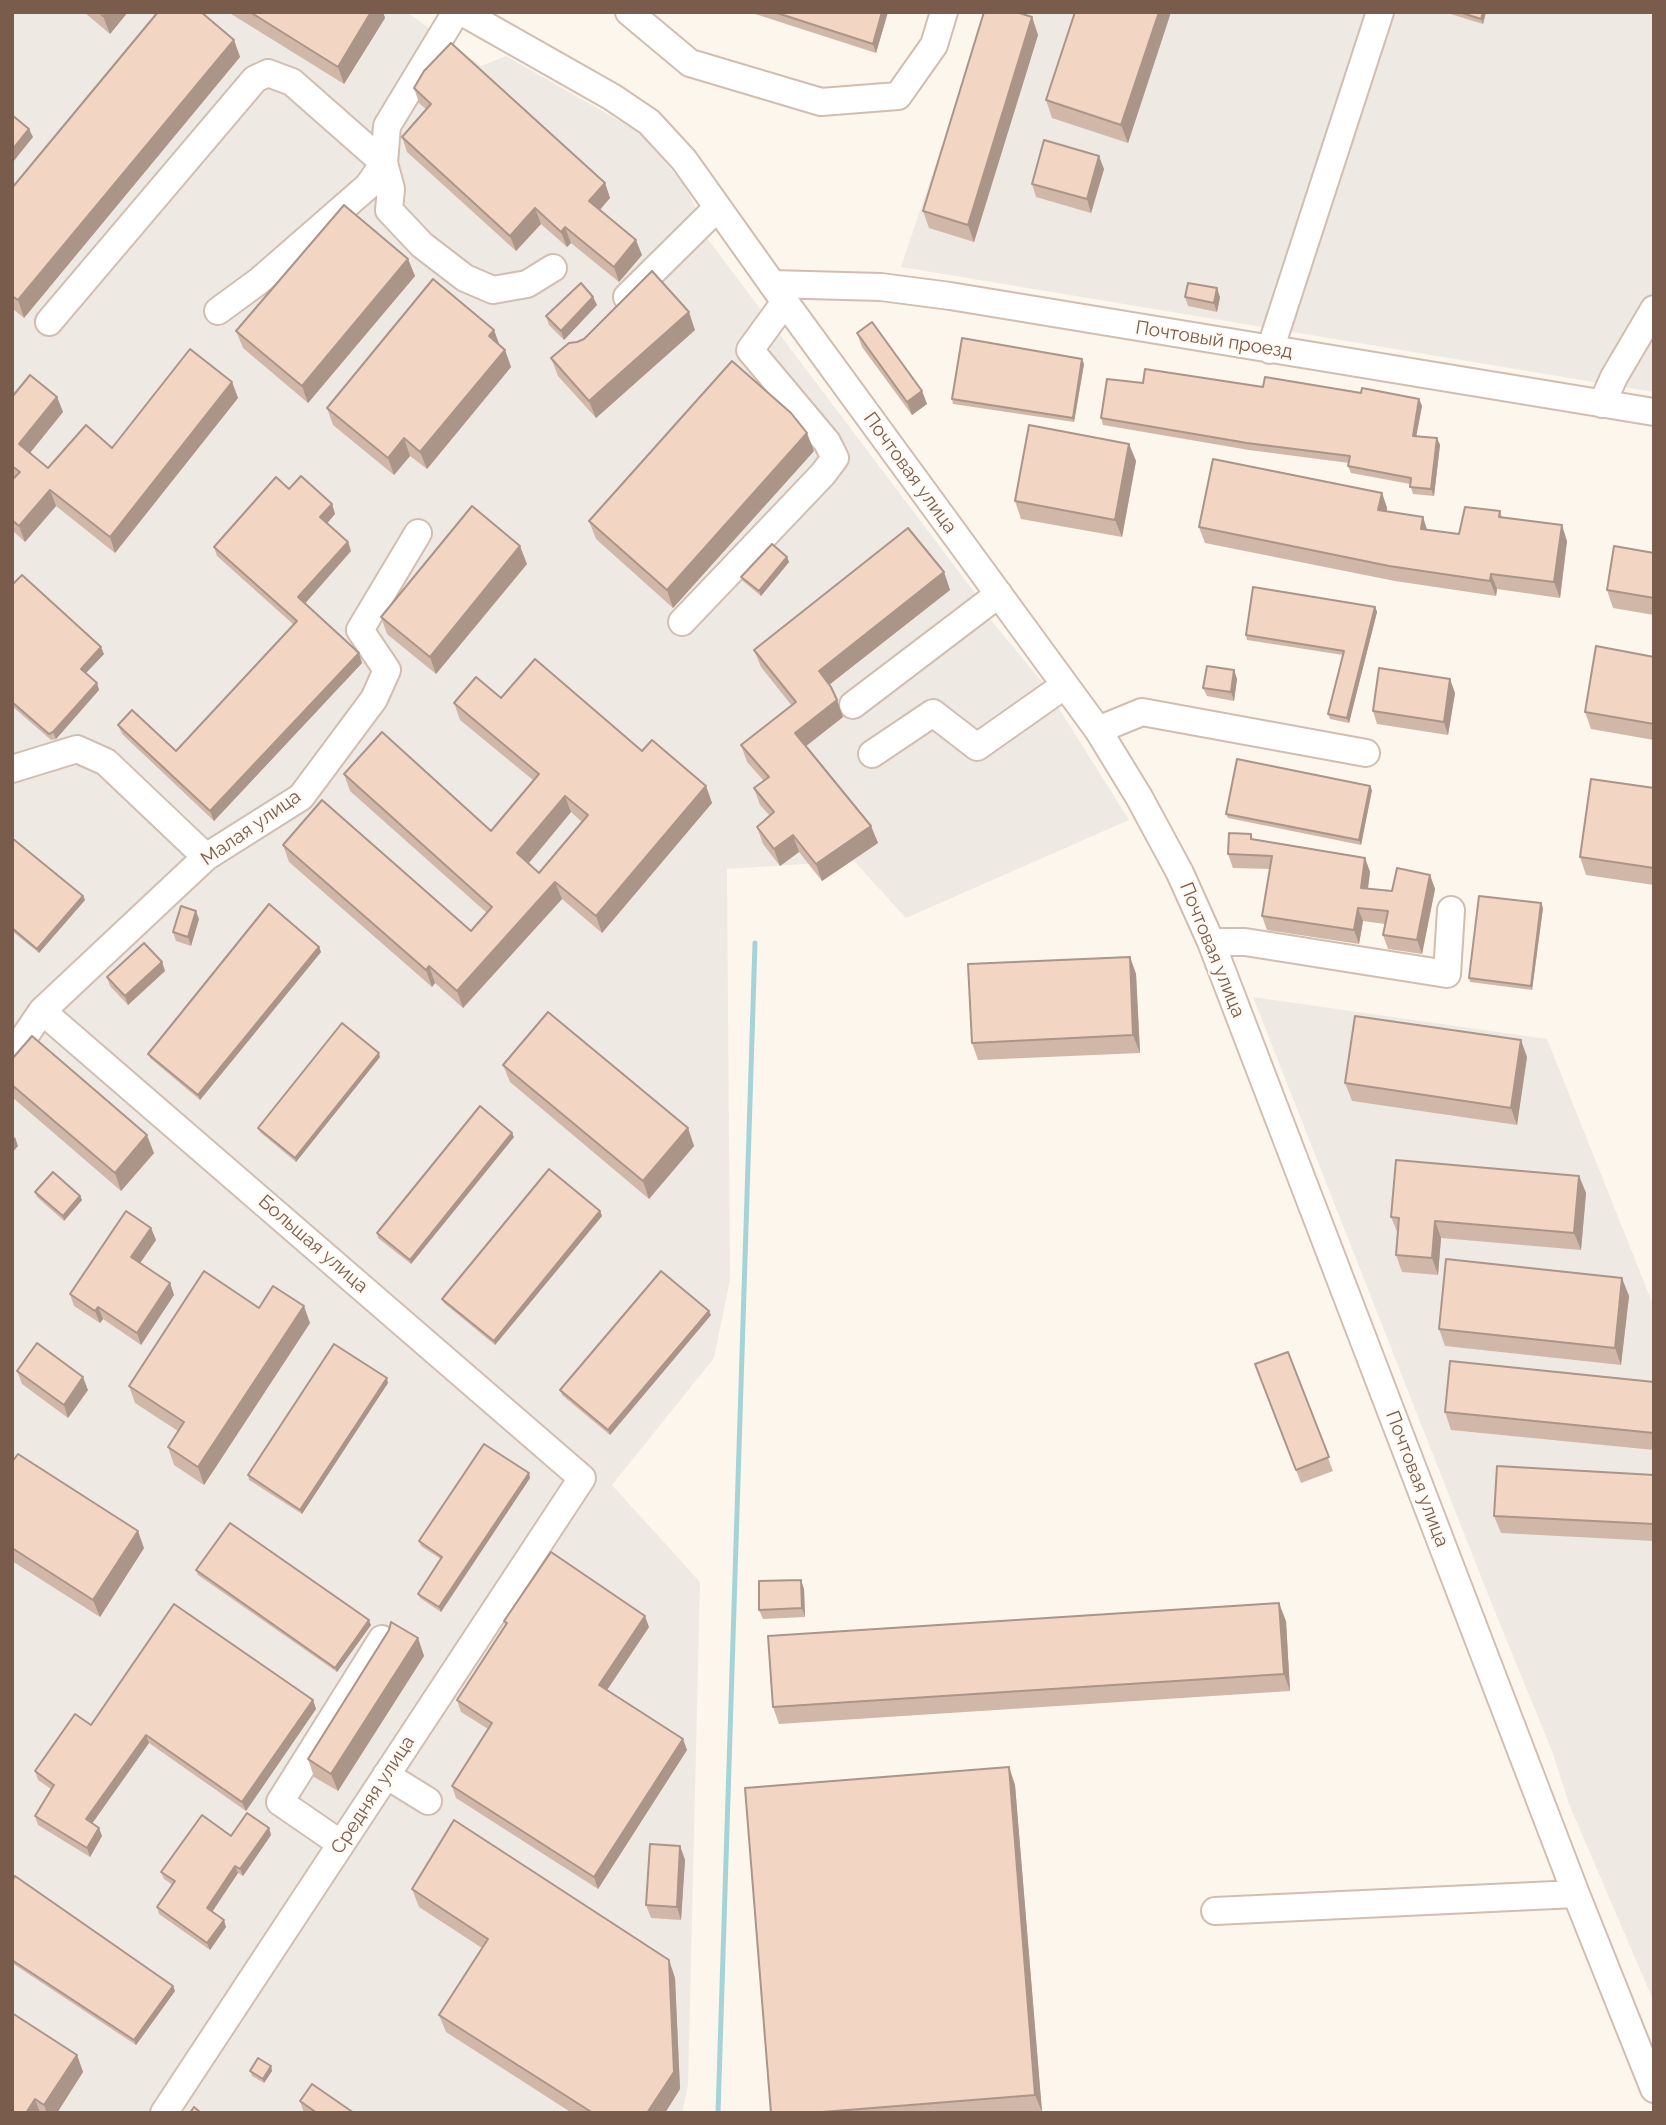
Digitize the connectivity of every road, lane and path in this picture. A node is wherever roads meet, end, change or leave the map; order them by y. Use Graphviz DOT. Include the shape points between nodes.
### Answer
graph roads {
  1 [pos="456,12"];
  2 [pos="629,12"];
  3 [pos="944,12"];
  4 [pos="1380,12"];
  5 [pos="481,16"];
  6 [pos="384,163"];
  7 [pos="717,208"];
  8 [pos="553,268"];
  9 [pos="778,293"];
  10 [pos="1654,309"];
  11 [pos="218,311"];
  12 [pos="608,316"];
  13 [pos="49,323"];
  14 [pos="1270,350"];
  15 [pos="1602,404"];
  16 [pos="1654,412"];
  17 [pos="418,533"];
  18 [pos="999,594"];
  19 [pos="682,622"];
  20 [pos="1065,685"];
  21 [pos="853,705"];
  22 [pos="1098,730"];
  23 [pos="1366,753"];
  24 [pos="872,754"];
  25 [pos="12,769"];
  26 [pos="206,857"];
  27 [pos="1451,910"];
  28 [pos="1211,942"];
  29 [pos="42,1011"];
  30 [pos="12,1055"];
  31 [pos="582,1478"];
  32 [pos="382,1639"];
  33 [pos="386,1775"];
  34 [pos="428,1801"];
  35 [pos="341,1844"];
  36 [pos="1576,1894"];
  37 [pos="1215,1911"];
  38 [pos="1651,2075"];
  39 [pos="164,2113"];
  1 -- 6 [label="street" via="387,126"];
  2 -- 3 [label="street" via="690,63 821,102 898,96 934,44"];
  4 -- 14 [label="street"];
  5 -- 7 [label="street, Почтовая улица" via="649,122 684,160"];
  6 -- 8 [label="street" via="391,189 389,210 422,245 465,278 493,290 527,284"];
  6 -- 11 [label="street" via="368,186"];
  6 -- 13 [label="street" via="292,82 268,73 255,79"];
  7 -- 9 [label="street, Почтовая улица"];
  7 -- 12 [label="street"];
  9 -- 14 [label="street, Почтовый проезд" via="881,287"];
  9 -- 18 [label="street, Почтовая улица"];
  9 -- 19 [label="street" via="750,350 827,442 835,458"];
  10 -- 15 [label="street"];
  14 -- 15 [label="street, Почтовый проезд"];
  15 -- 16 [label="street, Почтовый проезд"];
  17 -- 26 [label="street, Малая улица" via="360,630 387,670 374,699 301,797"];
  18 -- 20 [label="street, Почтовая улица"];
  18 -- 21 [label="street"];
  20 -- 22 [label="street, Почтовая улица"];
  20 -- 24 [label="street" via="976,747 933,713"];
  22 -- 23 [label="street" via="1142,712"];
  22 -- 28 [label="street, Почтовая улица" via="1175,862"];
  25 -- 26 [label="street" via="77,748 106,762"];
  26 -- 29 [label="street, Малая улица"];
  27 -- 28 [label="street" via="1447,974 1245,942"];
  28 -- 36 [label="street, Почтовая улица"];
  29 -- 30 [label="street, Малая улица"];
  29 -- 31 [label="street, Большая улица"];
  31 -- 33 [label="street, Средняя улица"];
  32 -- 35 [label="street" via="280,1802"];
  33 -- 34 [label="street"];
  33 -- 35 [label="street, Средняя улица"];
  35 -- 39 [label="street, Средняя улица"];
  36 -- 37 [label="street"];
  36 -- 38 [label="street, Почтовая улица"];
}
